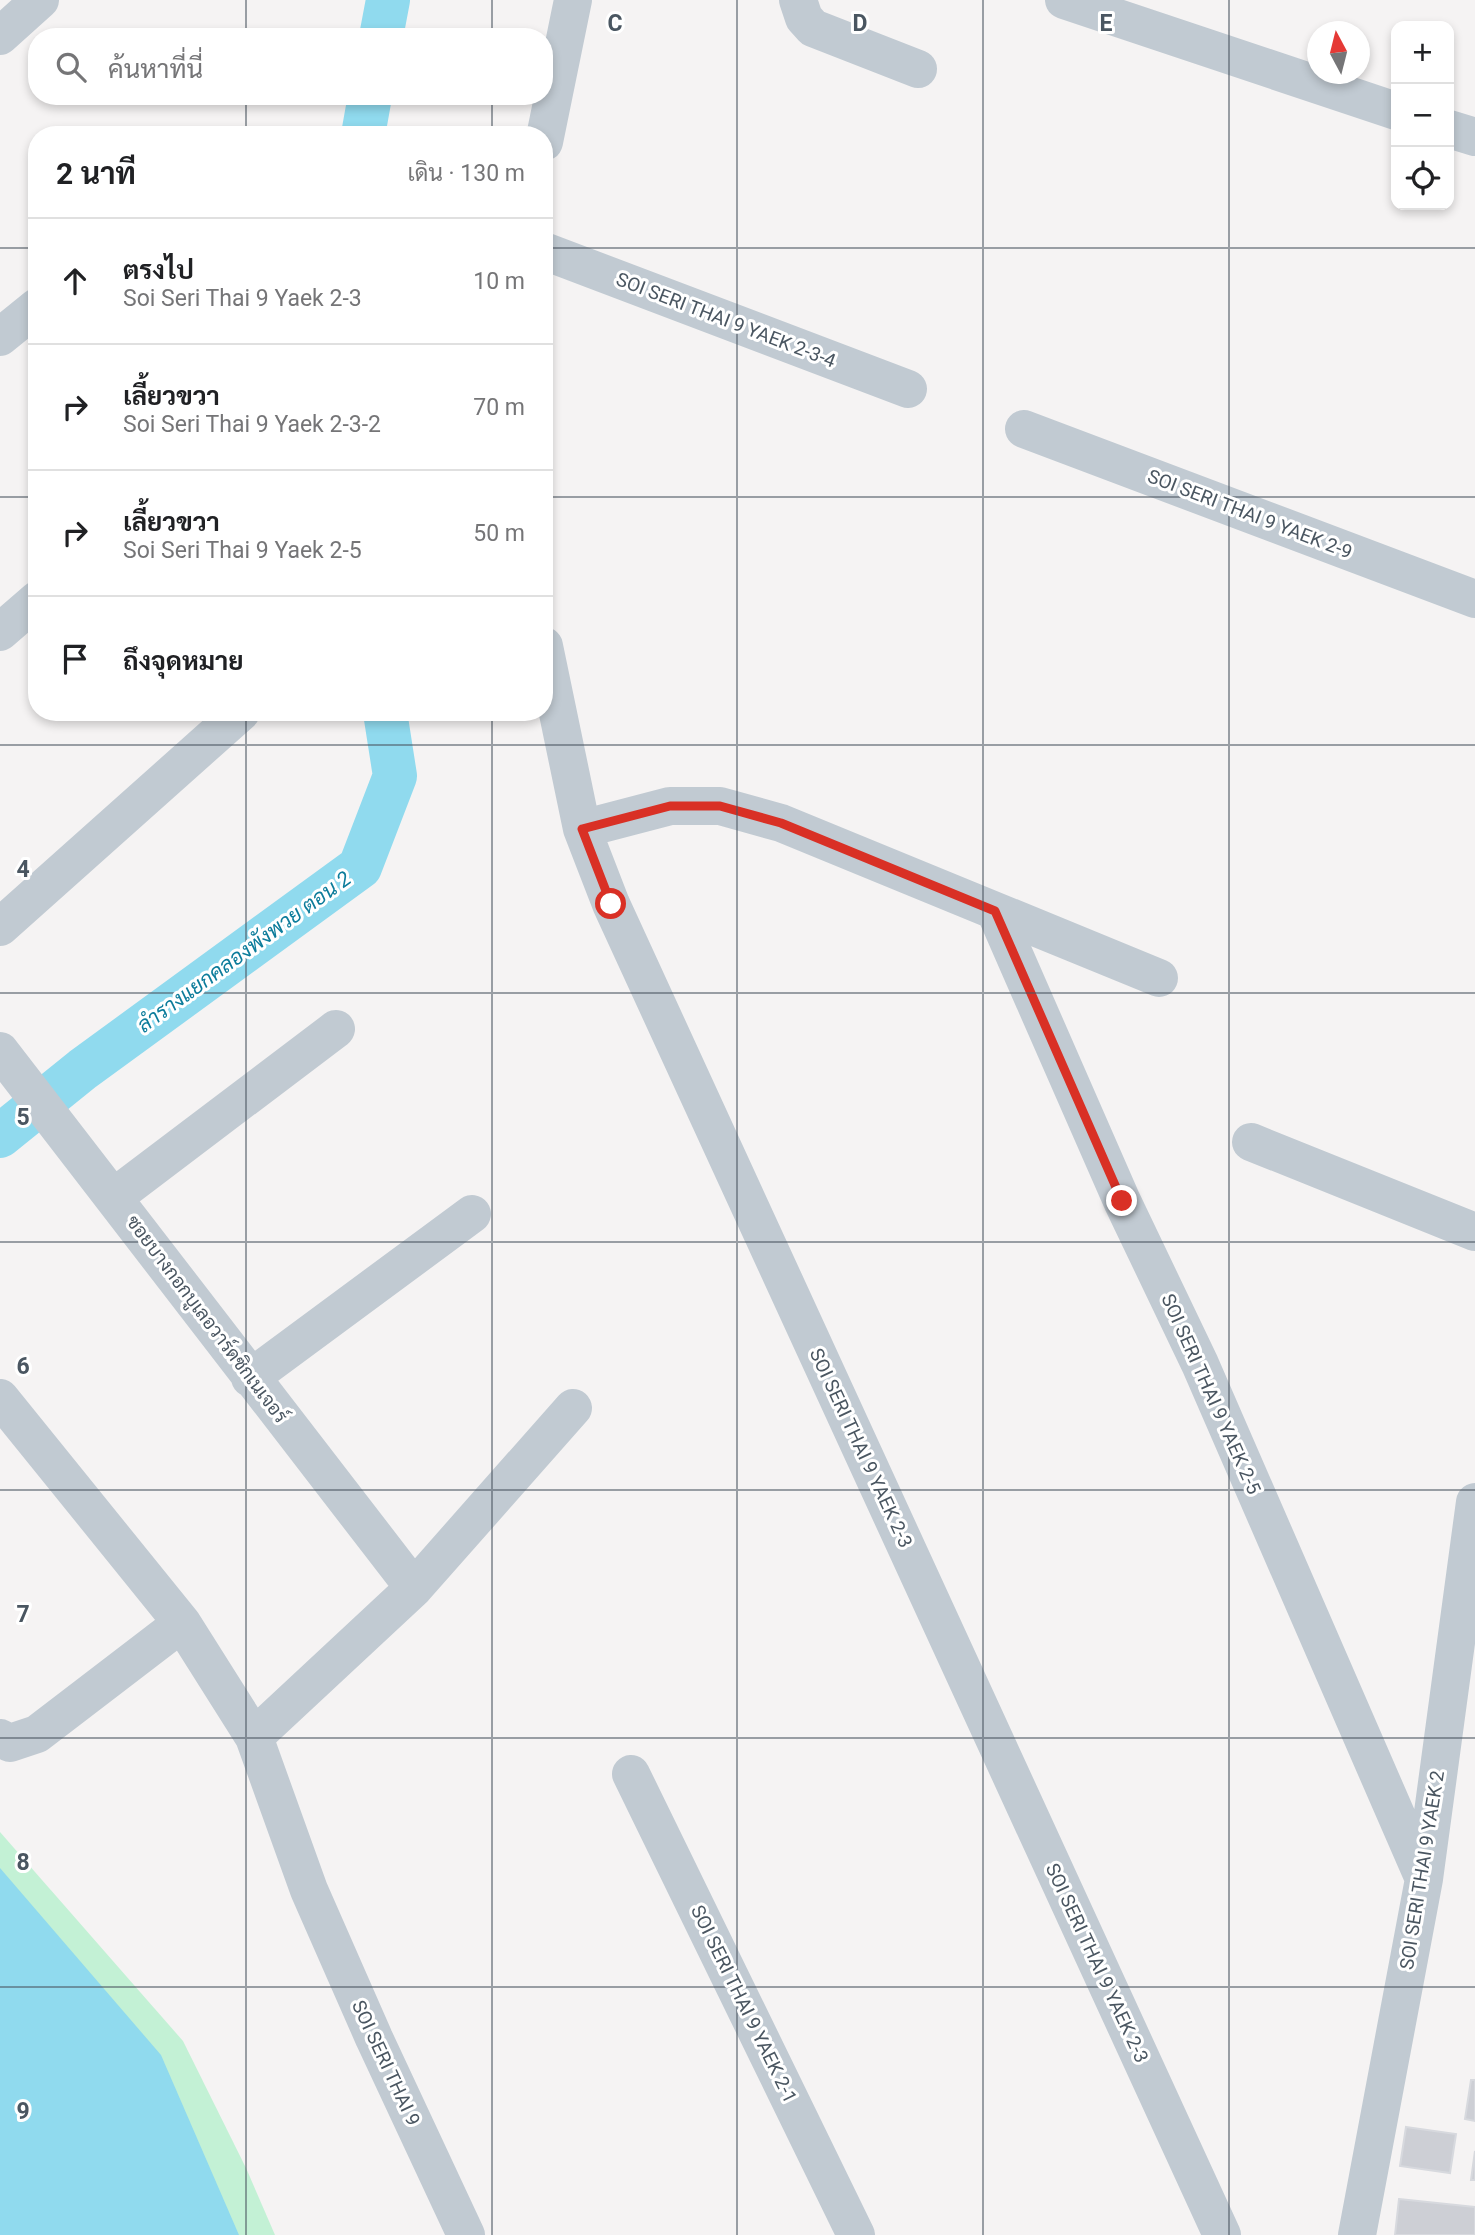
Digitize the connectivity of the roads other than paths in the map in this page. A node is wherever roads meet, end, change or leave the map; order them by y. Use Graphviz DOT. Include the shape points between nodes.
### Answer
graph roads {
  1 [pos="40,0"];
  2 [pos="573,0"];
  3 [pos="797,0"];
  4 [pos="1065,0"];
  5 [pos="0,36"];
  6 [pos="918,69"];
  7 [pos="553,98"];
  8 [pos="552,105"];
  9 [pos="1391,109"];
  10 [pos="547,126"];
  11 [pos="1454,131"];
  12 [pos="1475,137"];
  13 [pos="553,254"];
  14 [pos="28,314"];
  15 [pos="0,337"];
  16 [pos="908,389"];
  17 [pos="1024,429"];
  18 [pos="1475,598"];
  19 [pos="28,608"];
  20 [pos="0,632"];
  21 [pos="553,689"];
  22 [pos="231,721"];
  23 [pos="582,829"];
  24 [pos="995,911"];
  25 [pos="0,927"];
  26 [pos="1158,978"];
  27 [pos="336,1029"];
  28 [pos="0,1051"];
  29 [pos="1251,1142"];
  30 [pos="114,1197"];
  31 [pos="472,1214"];
  32 [pos="1475,1231"];
  33 [pos="250,1377"];
  34 [pos="0,1398"];
  35 [pos="573,1408"];
  36 [pos="1475,1502"];
  37 [pos="414,1588"];
  38 [pos="182,1623"];
  39 [pos="254,1737"];
  40 [pos="0,1738"];
  41 [pos="631,1774"];
  42 [pos="1424,1879"];
  43 [pos="466,2235"];
  44 [pos="856,2235"];
  45 [pos="1222,2235"];
  46 [pos="1357,2235"];
  1 -- 5 [label="street"];
  2 -- 7 [label="street"];
  3 -- 6 [label="street" via="813,28"];
  4 -- 9 [label="street"];
  8 -- 10 [label="street"];
  11 -- 12 [label="street"];
  13 -- 16 [label="street, SOI SERI THAI 9 YAEK 2-3-4"];
  14 -- 15 [label="street"];
  17 -- 18 [label="street, SOI SERI THAI 9 YAEK 2-9"];
  19 -- 20 [label="street"];
  21 -- 23 [label="street, SOI SERI THAI 9 YAEK 2-3"];
  22 -- 25 [label="street"];
  23 -- 24 [label="street" via="670,806 720,806 781,823"];
  23 -- 45 [label="street, SOI SERI THAI 9 YAEK 2-3" via="611,904"];
  24 -- 26 [label="street"];
  24 -- 42 [label="street, SOI SERI THAI 9 YAEK 2-5" via="1122,1201 1200,1364"];
  27 -- 30 [label="street"];
  28 -- 30 [label="street, ซอยบางกอกบูเลอวาร์ดซิกเนเจอร์"];
  29 -- 32 [label="street"];
  30 -- 33 [label="street, ซอยบางกอกบูเลอวาร์ดซิกเนเจอร์"];
  31 -- 33 [label="street"];
  33 -- 37 [label="street, ซอยบางกอกบูเลอวาร์ดซิกเนเจอร์"];
  34 -- 38 [label="street"];
  35 -- 37 [label="street"];
  36 -- 42 [label="street, SOI SERI THAI 9 YAEK 2"];
  37 -- 39 [label="street"];
  38 -- 39 [label="street"];
  38 -- 40 [label="street" via="37,1734 10,1743"];
  39 -- 43 [label="street, SOI SERI THAI 9" via="309,1890"];
  41 -- 44 [label="street, SOI SERI THAI 9 YAEK 2-1"];
  42 -- 46 [label="street, SOI SERI THAI 9 YAEK 2"];
}
